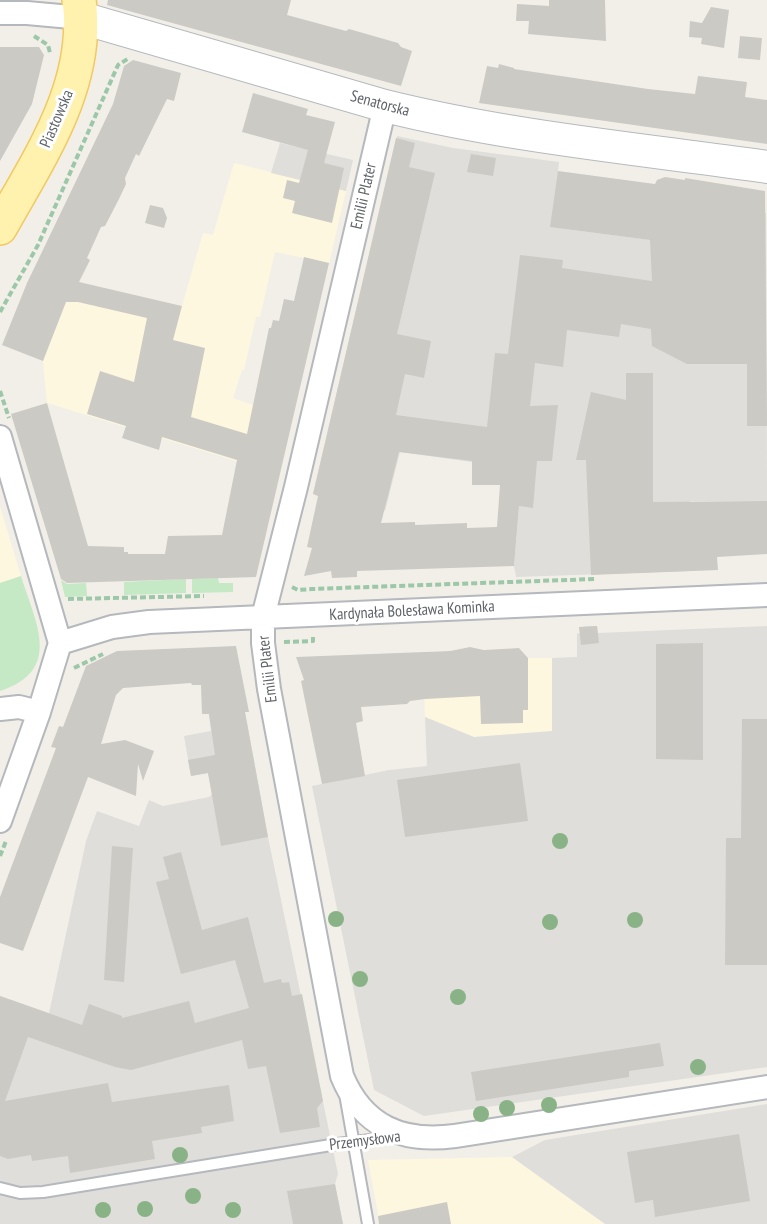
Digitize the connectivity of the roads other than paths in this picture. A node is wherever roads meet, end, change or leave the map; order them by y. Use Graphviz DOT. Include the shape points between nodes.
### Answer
graph roads {
  1 [pos="80,9"];
  2 [pos="0,13"];
  3 [pos="385,106"];
  4 [pos="767,167"];
  5 [pos="0,228"];
  6 [pos="5,430"];
  7 [pos="767,595"];
  8 [pos="263,617"];
  9 [pos="60,643"];
  10 [pos="0,709"];
  11 [pos="39,712"];
  12 [pos="4,828"];
  13 [pos="342,1076"];
  14 [pos="767,1087"];
  15 [pos="408,1136"];
  16 [pos="352,1142"];
  17 [pos="0,1188"];
  18 [pos="368,1224"];
  1 -- 2 [label="street, Senatorska"];
  1 -- 3 [label="street, Senatorska"];
  1 -- 5 [label="main road, Piastowska" via="76,64 63,110"];
  3 -- 4 [label="street, Senatorska" via="463,124"];
  3 -- 8 [label="street, Emilii Plater"];
  6 -- 9 [label="street"];
  7 -- 8 [label="street, Kardynała Bolesława Kominka"];
  8 -- 9 [label="street, Kardynała Bolesława Kominka" via="123,625"];
  8 -- 13 [label="street, Emilii Plater" via="269,689"];
  9 -- 11 [label="street"];
  10 -- 11 [label="street" via="20,707"];
  11 -- 12 [label="street"];
  13 -- 15 [label="street, Emilii Plater" via="352,1096 375,1120"];
  13 -- 16 [label="lane"];
  14 -- 15 [label="street, Przemysłowa" via="455,1136"];
  15 -- 16 [label="lane, Przemysłowa"];
  16 -- 17 [label="lane, Przemysłowa" via="44,1192 20,1193"];
  16 -- 18 [label="lane"];
}
